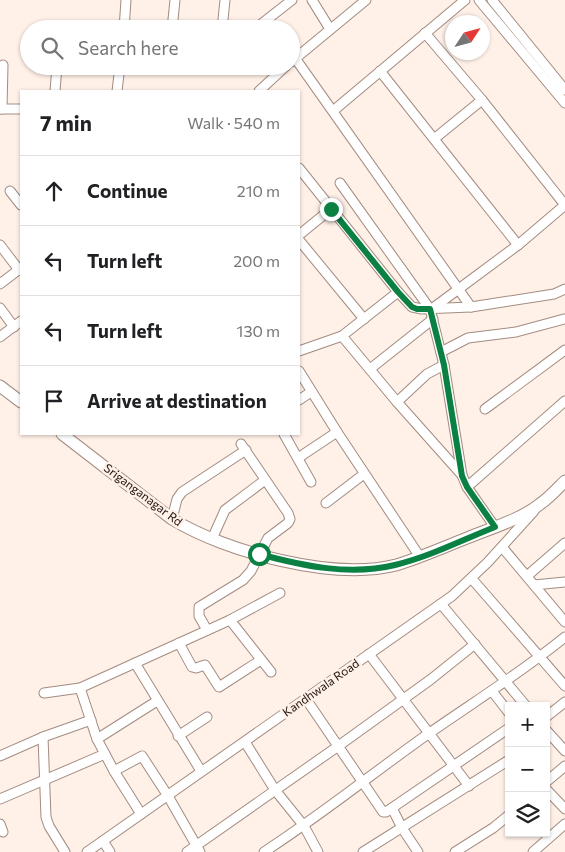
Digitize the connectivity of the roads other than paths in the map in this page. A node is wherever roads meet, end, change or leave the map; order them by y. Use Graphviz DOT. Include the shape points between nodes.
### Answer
graph roads {
  1 [pos="126,0"];
  2 [pos="175,0"];
  3 [pos="225,0"];
  4 [pos="292,0"];
  5 [pos="312,0"];
  6 [pos="366,0"];
  7 [pos="465,0"];
  8 [pos="480,0"];
  9 [pos="492,0"];
  10 [pos="125,20"];
  11 [pos="173,20"];
  12 [pos="223,20"];
  13 [pos="266,20"];
  14 [pos="330,30"];
  15 [pos="425,33"];
  16 [pos="526,49"];
  17 [pos="300,54"];
  18 [pos="3,65"];
  19 [pos="300,69"];
  20 [pos="380,71"];
  21 [pos="56,75"];
  22 [pos="119,75"];
  23 [pos="276,75"];
  24 [pos="55,90"];
  25 [pos="117,90"];
  26 [pos="259,90"];
  27 [pos="565,90"];
  28 [pos="482,100"];
  29 [pos="565,104"];
  30 [pos="20,108"];
  31 [pos="1,109"];
  32 [pos="333,111"];
  33 [pos="434,139"];
  34 [pos="300,169"];
  35 [pos="340,184"];
  36 [pos="10,191"];
  37 [pos="20,204"];
  38 [pos="565,205"];
  39 [pos="331,209"];
  40 [pos="300,234"];
  41 [pos="300,241"];
  42 [pos="0,245"];
  43 [pos="518,245"];
  44 [pos="20,269"];
  45 [pos="0,284"];
  46 [pos="458,289"];
  47 [pos="565,289"];
  48 [pos="398,292"];
  49 [pos="471,307"];
  50 [pos="0,308"];
  51 [pos="432,309"];
  52 [pos="433,318"];
  53 [pos="364,319"];
  54 [pos="564,320"];
  55 [pos="17,324"];
  56 [pos="342,336"];
  57 [pos="0,338"];
  58 [pos="565,350"];
  59 [pos="300,351"];
  60 [pos="441,352"];
  61 [pos="444,365"];
  62 [pos="370,369"];
  63 [pos="300,373"];
  64 [pos="0,386"];
  65 [pos="311,392"];
  66 [pos="300,399"];
  67 [pos="20,401"];
  68 [pos="565,401"];
  69 [pos="397,402"];
  70 [pos="485,409"];
  71 [pos="337,432"];
  72 [pos="63,435"];
  73 [pos="285,435"];
  74 [pos="298,458"];
  75 [pos="364,474"];
  76 [pos="462,476"];
  77 [pos="265,480"];
  78 [pos="565,481"];
  79 [pos="311,482"];
  80 [pos="467,487"];
  81 [pos="326,503"];
  82 [pos="539,505"];
  83 [pos="172,519"];
  84 [pos="495,527"];
  85 [pos="212,539"];
  86 [pos="565,543"];
  87 [pos="502,547"];
  88 [pos="259,554"];
  89 [pos="420,557"];
  90 [pos="527,576"];
  91 [pos="472,578"];
  92 [pos="565,582"];
  93 [pos="534,585"];
  94 [pos="280,593"];
  95 [pos="441,604"];
  96 [pos="230,620"];
  97 [pos="565,622"];
  98 [pos="207,630"];
  99 [pos="565,636"];
  100 [pos="179,643"];
  101 [pos="475,644"];
  102 [pos="368,654"];
  103 [pos="539,658"];
  104 [pos="262,660"];
  105 [pos="135,663"];
  106 [pos="271,672"];
  107 [pos="506,682"];
  108 [pos="565,686"];
  109 [pos="80,688"];
  110 [pos="492,691"];
  111 [pos="44,693"];
  112 [pos="306,699"];
  113 [pos="402,700"];
  114 [pos="157,701"];
  115 [pos="523,702"];
  116 [pos="565,702"];
  117 [pos="505,708"];
  118 [pos="550,714"];
  119 [pos="206,717"];
  120 [pos="91,720"];
  121 [pos="505,731"];
  122 [pos="429,734"];
  123 [pos="550,734"];
  124 [pos="178,736"];
  125 [pos="43,737"];
  126 [pos="97,739"];
  127 [pos="245,742"];
  128 [pos="337,747"];
  129 [pos="565,751"];
  130 [pos="105,754"];
  131 [pos="0,756"];
  132 [pos="505,763"];
  133 [pos="454,766"];
  134 [pos="565,766"];
  135 [pos="114,771"];
  136 [pos="201,771"];
  137 [pos="550,779"];
  138 [pos="45,781"];
  139 [pos="362,783"];
  140 [pos="469,786"];
  141 [pos="276,790"];
  142 [pos="549,792"];
  143 [pos="168,796"];
  144 [pos="0,799"];
  145 [pos="392,808"];
  146 [pos="565,809"];
  147 [pos="141,814"];
  148 [pos="505,818"];
  149 [pos="565,824"];
  150 [pos="304,826"];
  151 [pos="402,828"];
  152 [pos="104,841"];
  153 [pos="198,849"];
  154 [pos="65,852"];
  155 [pos="87,852"];
  156 [pos="110,852"];
  157 [pos="187,852"];
  158 [pos="264,852"];
  159 [pos="318,852"];
  160 [pos="363,852"];
  161 [pos="418,852"];
  162 [pos="455,852"];
  163 [pos="533,852"];
  1 -- 10 [label="street"];
  2 -- 11 [label="street"];
  3 -- 12 [label="street"];
  4 -- 13 [label="street"];
  5 -- 14 [label="street"];
  6 -- 14 [label="street"];
  7 -- 15 [label="street"];
  8 -- 16 [label="street"];
  9 -- 16 [label="street"];
  14 -- 17 [label="street"];
  15 -- 20 [label="street"];
  15 -- 28 [label="street"];
  16 -- 27 [label="street"];
  16 -- 29 [label="street"];
  18 -- 31 [label="street"];
  19 -- 32 [label="street"];
  20 -- 32 [label="street"];
  20 -- 33 [label="street"];
  21 -- 24 [label="street"];
  22 -- 25 [label="street"];
  23 -- 26 [label="street"];
  28 -- 33 [label="street"];
  28 -- 38 [label="street"];
  30 -- 31 [label="street"];
  32 -- 46 [label="street"];
  33 -- 43 [label="street"];
  34 -- 39 [label="street"];
  35 -- 51 [label="street"];
  36 -- 37 [label="street"];
  38 -- 43 [label="street"];
  39 -- 40 [label="street"];
  39 -- 48 [label="street"];
  41 -- 53 [label="street"];
  42 -- 44 [label="street"];
  43 -- 46 [label="street"];
  44 -- 45 [label="street"];
  46 -- 49 [label="street"];
  46 -- 51 [label="street"];
  47 -- 49 [label="street" via="554,294"];
  48 -- 51 [label="street" via="412,307"];
  48 -- 53 [label="street"];
  49 -- 51 [label="street"];
  50 -- 55 [label="street"];
  51 -- 52 [label="street"];
  52 -- 60 [label="street"];
  52 -- 62 [label="street"];
  53 -- 56 [label="street"];
  54 -- 60 [label="street" via="516,332 468,338"];
  55 -- 57 [label="street"];
  56 -- 59 [label="street"];
  56 -- 62 [label="street"];
  58 -- 70 [label="street"];
  60 -- 61 [label="street"];
  61 -- 69 [label="street" via="427,374"];
  61 -- 76 [label="street"];
  62 -- 69 [label="street"];
  63 -- 65 [label="street"];
  64 -- 67 [label="main road"];
  65 -- 66 [label="street"];
  65 -- 71 [label="street"];
  68 -- 80 [label="street"];
  69 -- 76 [label="street"];
  71 -- 74 [label="street"];
  71 -- 75 [label="street"];
  72 -- 83 [label="main road, Sriganganagar Rd"];
  73 -- 74 [label="street"];
  74 -- 79 [label="street"];
  75 -- 81 [label="street"];
  75 -- 89 [label="street"];
  76 -- 80 [label="street"];
  77 -- 83 [label="street" via="244,447 182,492"];
  77 -- 85 [label="street" via="225,510"];
  77 -- 88 [label="street" via="290,519 268,538"];
  78 -- 82 [label="main road, Sriganganagar Rd"];
  80 -- 84 [label="street"];
  82 -- 84 [label="main road, Sriganganagar Rd"];
  82 -- 87 [label="street, Kandhwala Road"];
  83 -- 85 [label="main road, Sriganganagar Rd"];
  84 -- 89 [label="main road, Sriganganagar Rd"];
  85 -- 88 [label="main road, Sriganganagar Rd"];
  86 -- 90 [label="street"];
  87 -- 90 [label="street"];
  87 -- 91 [label="street, Kandhwala Road"];
  88 -- 89 [label="main road, Sriganganagar Rd" via="342,570 395,565"];
  88 -- 98 [label="street" via="243,580 199,608"];
  90 -- 93 [label="street"];
  91 -- 95 [label="street, Kandhwala Road"];
  91 -- 103 [label="street"];
  92 -- 93 [label="street"];
  93 -- 97 [label="street"];
  94 -- 96 [label="street"];
  95 -- 101 [label="street"];
  95 -- 102 [label="street, Kandhwala Road"];
  96 -- 98 [label="street"];
  96 -- 104 [label="street"];
  98 -- 100 [label="street"];
  99 -- 103 [label="street"];
  100 -- 104 [label="street" via="192,667 205,665 219,687"];
  100 -- 105 [label="street"];
  101 -- 107 [label="street"];
  101 -- 113 [label="street"];
  102 -- 112 [label="street, Kandhwala Road"];
  102 -- 113 [label="street"];
  103 -- 107 [label="street"];
  103 -- 108 [label="street"];
  104 -- 106 [label="street"];
  105 -- 109 [label="street"];
  105 -- 114 [label="street"];
  107 -- 110 [label="street"];
  107 -- 115 [label="street"];
  109 -- 111 [label="street"];
  109 -- 120 [label="street"];
  110 -- 117 [label="street"];
  110 -- 122 [label="street"];
  112 -- 127 [label="street, Kandhwala Road"];
  112 -- 128 [label="street"];
  113 -- 122 [label="street"];
  113 -- 128 [label="street"];
  114 -- 124 [label="street"];
  114 -- 126 [label="street"];
  116 -- 118 [label="street"];
  119 -- 124 [label="street"];
  120 -- 125 [label="street"];
  120 -- 126 [label="street"];
  121 -- 133 [label="street"];
  122 -- 133 [label="street"];
  122 -- 139 [label="street"];
  123 -- 129 [label="street"];
  124 -- 136 [label="street"];
  125 -- 131 [label="street"];
  125 -- 138 [label="street"];
  126 -- 130 [label="street"];
  127 -- 136 [label="street, Kandhwala Road"];
  127 -- 141 [label="street"];
  128 -- 139 [label="street"];
  128 -- 141 [label="street"];
  130 -- 135 [label="street"];
  130 -- 138 [label="street"];
  132 -- 140 [label="street"];
  133 -- 140 [label="street"];
  133 -- 145 [label="street"];
  134 -- 137 [label="street"];
  135 -- 143 [label="street" via="142,756"];
  135 -- 147 [label="street"];
  136 -- 143 [label="street, Kandhwala Road"];
  138 -- 144 [label="street"];
  138 -- 154 [label="street" via="48,826"];
  139 -- 145 [label="street" via="380,811"];
  139 -- 150 [label="street"];
  140 -- 151 [label="street"];
  141 -- 150 [label="street"];
  141 -- 153 [label="street"];
  142 -- 146 [label="street"];
  143 -- 147 [label="street, Kandhwala Road"];
  143 -- 153 [label="street"];
  145 -- 151 [label="street"];
  147 -- 152 [label="street, Kandhwala Road"];
  148 -- 162 [label="street"];
  149 -- 163 [label="street"];
  150 -- 158 [label="street"];
  150 -- 159 [label="street"];
  151 -- 160 [label="street"];
  151 -- 161 [label="street"];
  152 -- 155 [label="street, Kandhwala Road"];
  152 -- 156 [label="street"];
  153 -- 157 [label="street"];
}
